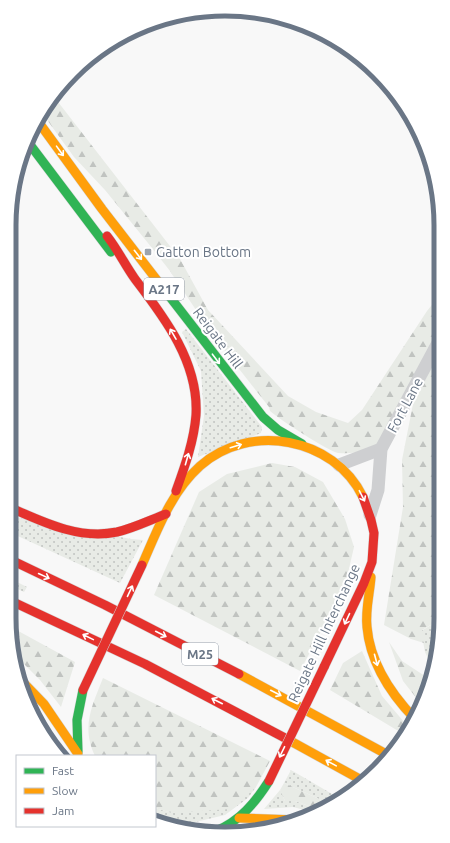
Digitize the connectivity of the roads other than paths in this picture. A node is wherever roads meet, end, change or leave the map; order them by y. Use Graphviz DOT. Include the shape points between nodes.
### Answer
graph roads {
  1 [pos="41,126"];
  2 [pos="35,139"];
  3 [pos="31,147"];
  4 [pos="128,269"];
  5 [pos="434,349"];
  6 [pos="304,444"];
  7 [pos="381,449"];
  8 [pos="339,465"];
  9 [pos="175,496"];
  10 [pos="16,510"];
  11 [pos="166,514"];
  12 [pos="370,516"];
  13 [pos="16,562"];
  14 [pos="371,566"];
  15 [pos="16,603"];
  16 [pos="27,684"];
  17 [pos="46,707"];
  18 [pos="410,714"];
  19 [pos="62,749"];
  20 [pos="384,753"];
  21 [pos="78,755"];
  22 [pos="359,778"];
  23 [pos="239,818"];
  24 [pos="281,819"];
  25 [pos="228,827"];
  1 -- 6 [label="main road, Reigate Hill / A217, one-way" via="263,417 278,430"];
  2 -- 4 [label="main road, A217" via="122,256"];
  3 -- 4 [label="main road" via="112,253"];
  9 -- 4 [label="main road, A217, one-way" via="188,459 195,426 196,402 190,371 182,349 161,314"];
  5 -- 7 [label="street, Fort Lane"];
  6 -- 8 [label="main road, Reigate Hill Interchange"];
  9 -- 6 [label="main road, Reigate Hill Interchange, one-way" via="199,466 223,451 254,442"];
  7 -- 8 [label="street, Fort Lane"];
  7 -- 12 [label="street, Fort Lane" via="378,490"];
  8 -- 12 [label="main road, Reigate Hill Interchange, one-way" via="362,496"];
  9 -- 11 [label="main road, Reigate Hill Interchange"];
  10 -- 11 [label="main road" via="67,531 86,534 116,532"];
  21 -- 11 [label="main road, Reigate Hill Interchange, one-way, bridge" via="77,710 83,690"];
  12 -- 14 [label="main road, Reigate Hill Interchange" via="374,546"];
  13 -- 20 [label="main road, M25, one-way" via="183,645"];
  14 -- 18 [label="main road, one-way" via="367,626 380,674"];
  14 -- 23 [label="main road, Reigate Hill Interchange, one-way, bridge" via="269,781"];
  22 -- 15 [label="main road, M25, one-way" via="264,725"];
  16 -- 17 [label="main road"];
  17 -- 19 [label="main road"];
  17 -- 21 [label="main road"];
  23 -- 24 [label="main road"];
  23 -- 25 [label="main road, Reigate Hill Interchange"];
}
